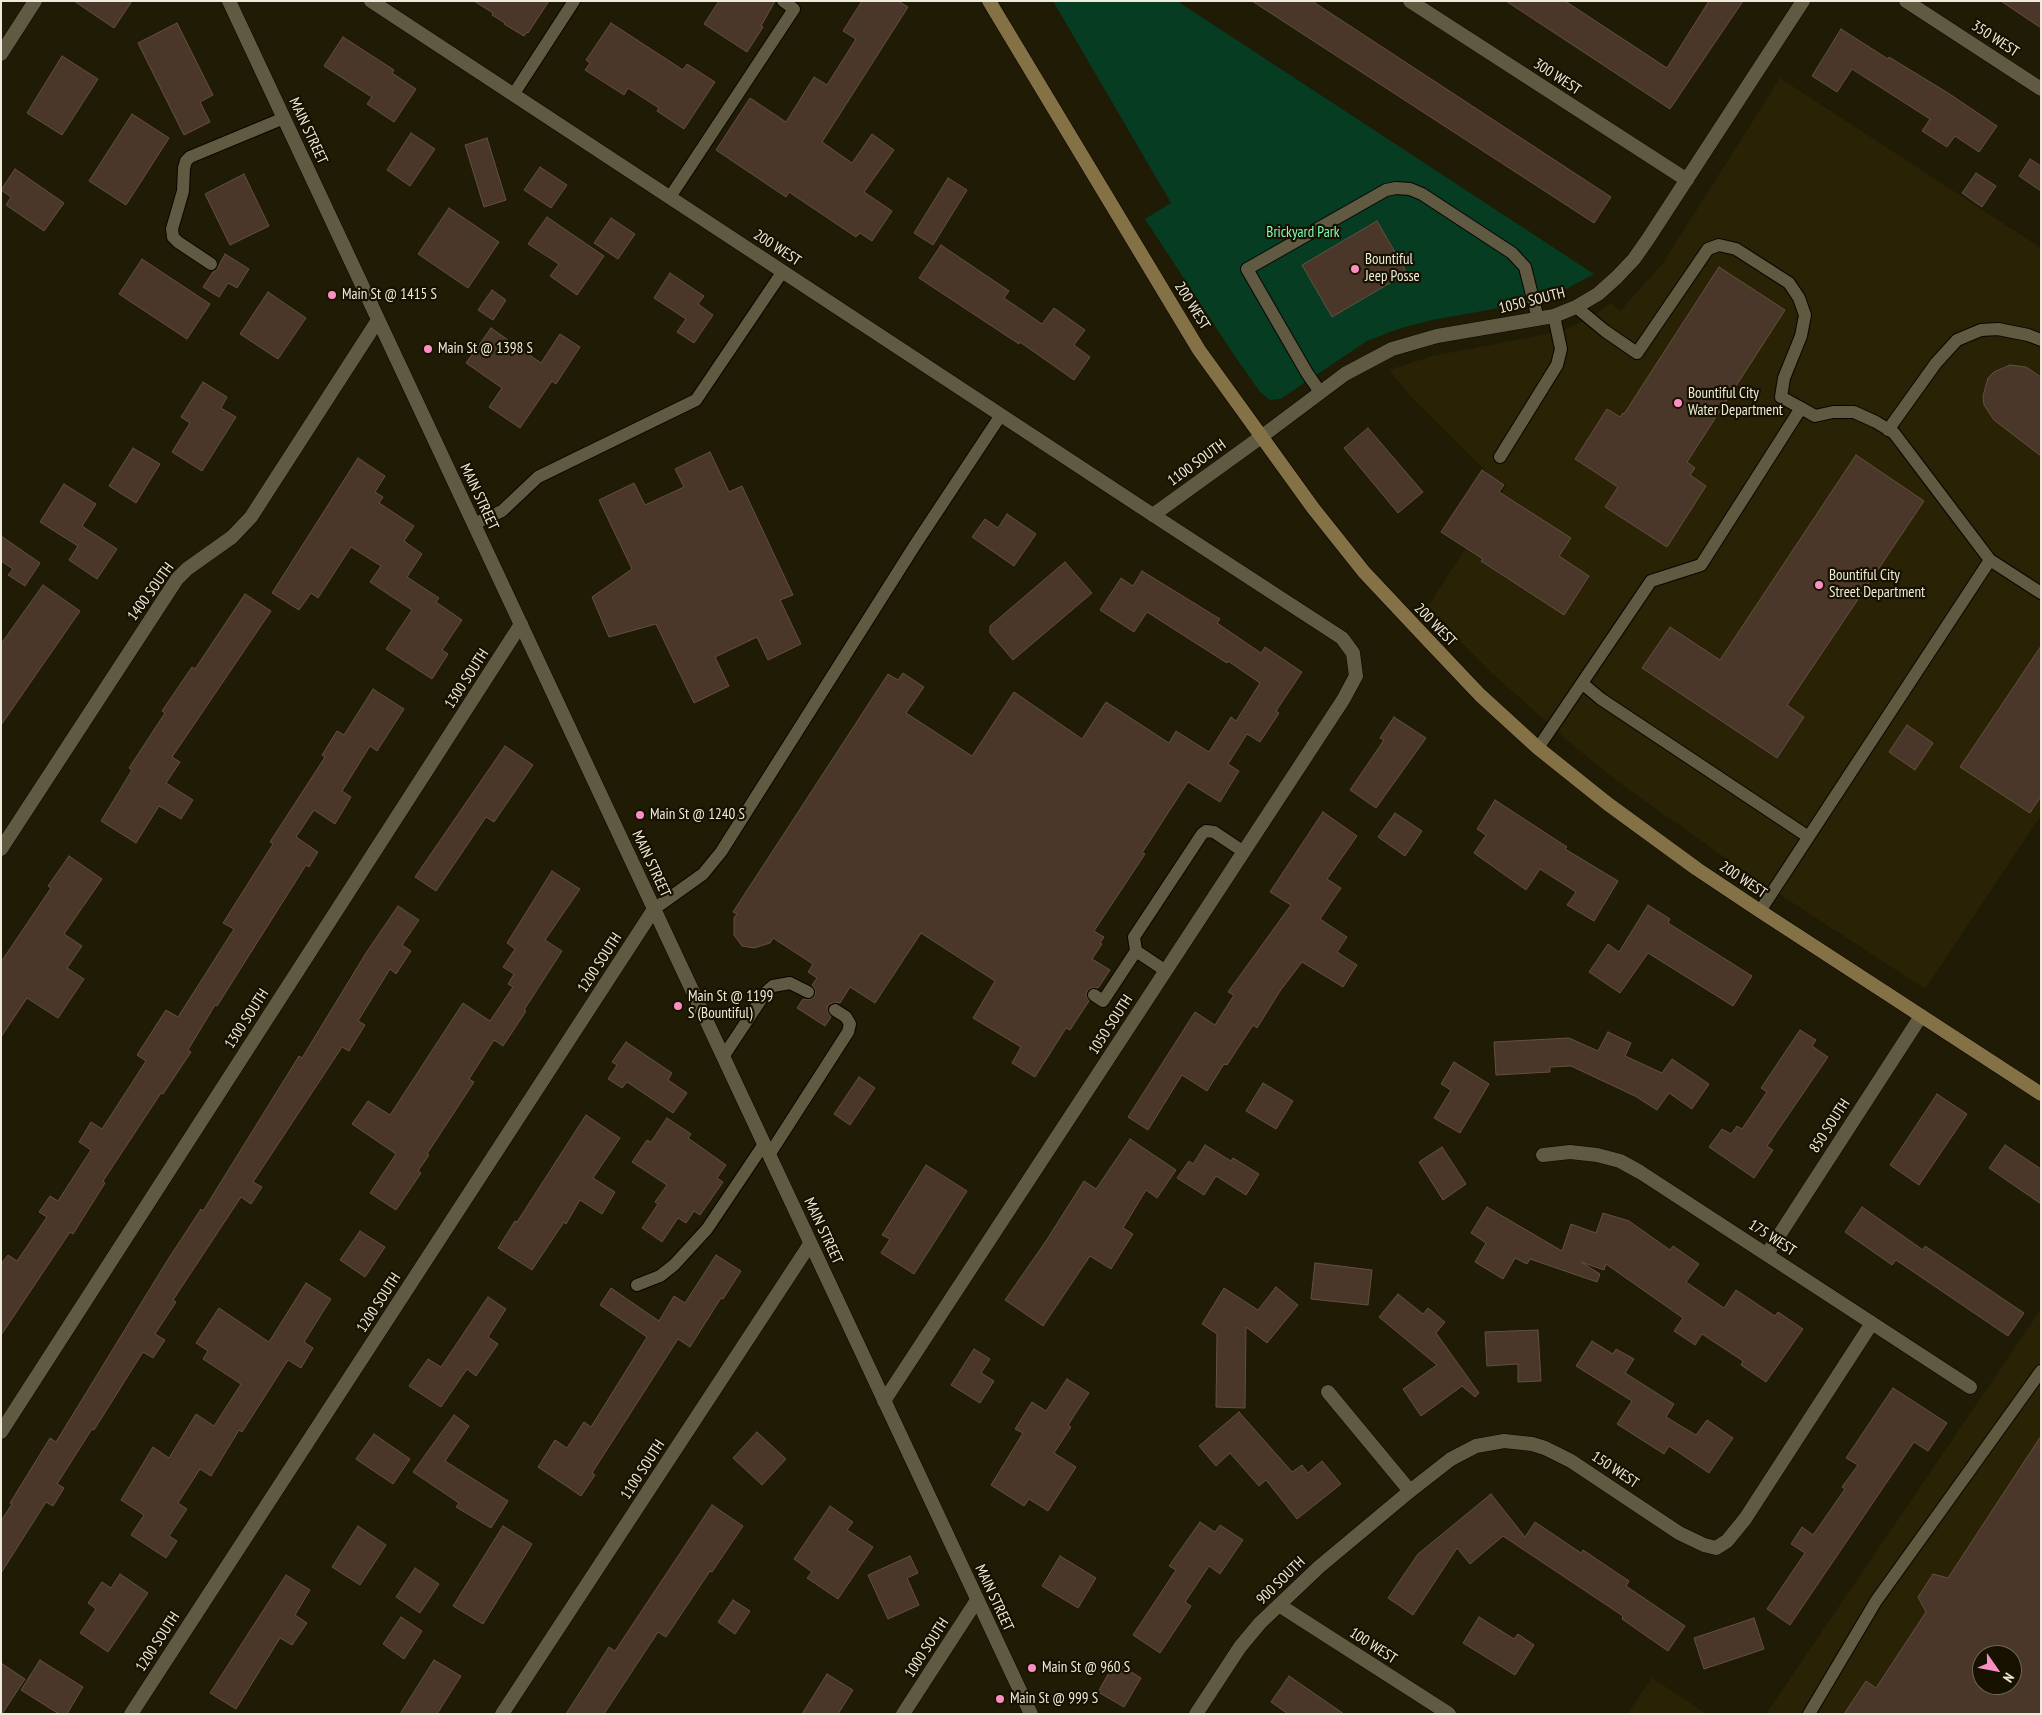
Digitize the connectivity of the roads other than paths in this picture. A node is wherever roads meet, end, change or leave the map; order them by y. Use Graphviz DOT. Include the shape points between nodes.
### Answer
graph roads {
  1 [pos="35,1"];
  2 [pos="229,1"];
  3 [pos="371,1"];
  4 [pos="574,1"];
  5 [pos="783,1"];
  6 [pos="989,1"];
  7 [pos="1410,1"];
  8 [pos="1803,1"];
  9 [pos="1906,1"];
  10 [pos="1,54"];
  11 [pos="2041,89"];
  12 [pos="513,95"];
  13 [pos="284,118"];
  14 [pos="1687,180"];
  15 [pos="670,197"];
  16 [pos="212,264"];
  17 [pos="783,271"];
  18 [pos="1576,307"];
  19 [pos="1554,316"];
  20 [pos="1538,319"];
  21 [pos="378,320"];
  22 [pos="2041,340"];
  23 [pos="1320,392"];
  24 [pos="1801,408"];
  25 [pos="1001,415"];
  26 [pos="1888,430"];
  27 [pos="1260,437"];
  28 [pos="1500,457"];
  29 [pos="1153,515"];
  30 [pos="474,524"];
  31 [pos="1990,560"];
  32 [pos="2041,593"];
  33 [pos="521,624"];
  34 [pos="1356,663"];
  35 [pos="1583,684"];
  36 [pos="1538,748"];
  37 [pos="1807,836"];
  38 [pos="1,849"];
  39 [pos="1244,852"];
  40 [pos="654,909"];
  41 [pos="1760,911"];
  42 [pos="1136,951"];
  43 [pos="1166,971"];
  44 [pos="808,992"];
  45 [pos="1094,995"];
  46 [pos="835,1010"];
  47 [pos="1921,1016"];
  48 [pos="723,1057"];
  49 [pos="2041,1094"];
  50 [pos="767,1149"];
  51 [pos="1543,1155"];
  52 [pos="810,1244"];
  53 [pos="1767,1254"];
  54 [pos="637,1285"];
  55 [pos="1872,1323"];
  56 [pos="2041,1371"];
  57 [pos="1970,1387"];
  58 [pos="1328,1392"];
  59 [pos="884,1401"];
  60 [pos="1,1432"];
  61 [pos="1489,1443"];
  62 [pos="1410,1491"];
  63 [pos="977,1600"];
  64 [pos="1279,1605"];
  65 [pos="131,1714"];
  66 [pos="502,1714"];
  67 [pos="903,1714"];
  68 [pos="1030,1714"];
  69 [pos="1196,1714"];
  70 [pos="1450,1714"];
  71 [pos="1810,1714"];
  1 -- 10 [label="street"];
  2 -- 13 [label="street, MAIN STREET"];
  3 -- 12 [label="street, 200 WEST"];
  4 -- 12 [label="lane"];
  5 -- 15 [label="lane" via="794,9"];
  6 -- 27 [label="main road, 200 WEST" via="1200,350"];
  7 -- 14 [label="street, 300 WEST"];
  8 -- 14 [label="street, 1050 SOUTH"];
  9 -- 11 [label="street, 350 WEST"];
  12 -- 15 [label="street, 200 WEST"];
  13 -- 16 [label="lane" via="186,161 173,237"];
  13 -- 21 [label="street, MAIN STREET"];
  14 -- 18 [label="street, 1050 SOUTH" via="1634,259 1604,288"];
  15 -- 17 [label="street, 200 WEST"];
  17 -- 25 [label="street, 200 WEST"];
  17 -- 30 [label="lane" via="696,400 538,477 502,511"];
  18 -- 19 [label="street, 1050 SOUTH"];
  18 -- 24 [label="lane" via="1637,352 1708,249 1719,244 1736,249 1789,282 1799,298 1805,315 1781,396"];
  19 -- 20 [label="street, 1050 SOUTH"];
  19 -- 28 [label="lane" via="1561,349 1557,365"];
  20 -- 23 [label="street, 1050 SOUTH" via="1392,349 1345,374"];
  20 -- 23 [label="lane" via="1525,267 1512,253 1422,194 1410,189 1386,190 1247,269"];
  21 -- 30 [label="street, MAIN STREET"];
  21 -- 38 [label="street, 1400 SOUTH" via="251,516 232,537 177,578"];
  22 -- 26 [label="lane" via="1998,329 1981,330 1957,340 1936,363"];
  23 -- 27 [label="street, 1050 SOUTH"];
  24 -- 26 [label="lane" via="1814,416 1854,412"];
  24 -- 35 [label="lane" via="1701,565 1651,581"];
  25 -- 29 [label="street, 200 WEST"];
  25 -- 40 [label="lane" via="721,852 703,874"];
  26 -- 31 [label="lane" via="1894,433"];
  27 -- 29 [label="street, 1100 SOUTH"];
  27 -- 36 [label="main road, 200 WEST" via="1364,572 1480,695"];
  29 -- 34 [label="street, 200 WEST" via="1342,638"];
  30 -- 33 [label="street, MAIN STREET"];
  31 -- 32 [label="lane"];
  31 -- 37 [label="lane"];
  33 -- 40 [label="street, MAIN STREET"];
  33 -- 60 [label="street, 1300 SOUTH"];
  34 -- 39 [label="street, 1050 SOUTH" via="1352,685"];
  35 -- 36 [label="lane"];
  35 -- 37 [label="lane"];
  36 -- 41 [label="main road, 200 WEST" via="1608,804"];
  37 -- 41 [label="lane"];
  39 -- 42 [label="lane" via="1214,832 1202,834 1134,937"];
  39 -- 43 [label="street, 1050 SOUTH"];
  40 -- 48 [label="street, MAIN STREET"];
  40 -- 65 [label="street, 1200 SOUTH"];
  41 -- 47 [label="main road, 200 WEST"];
  42 -- 43 [label="lane"];
  42 -- 45 [label="lane" via="1104,1001"];
  43 -- 59 [label="street, 1050 SOUTH"];
  44 -- 48 [label="lane" via="790,983 773,986"];
  46 -- 50 [label="lane" via="846,1017 850,1024 848,1032"];
  47 -- 49 [label="main road, 200 WEST"];
  47 -- 53 [label="street, 850 SOUTH"];
  48 -- 50 [label="street, MAIN STREET"];
  50 -- 52 [label="street, MAIN STREET"];
  50 -- 54 [label="lane" via="707,1229 674,1266 660,1276"];
  51 -- 53 [label="street, 175 WEST" via="1570,1152 1620,1162"];
  52 -- 59 [label="street, MAIN STREET"];
  52 -- 66 [label="street, 1100 SOUTH"];
  53 -- 55 [label="street, 175 WEST"];
  55 -- 57 [label="street, 175 WEST"];
  55 -- 61 [label="street, 150 WEST" via="1745,1519 1727,1541 1716,1548 1679,1533 1559,1454 1518,1441"];
  56 -- 71 [label="lane" via="1876,1601"];
  58 -- 62 [label="street"];
  59 -- 63 [label="street, MAIN STREET"];
  61 -- 62 [label="street, 900 SOUTH" via="1451,1459"];
  62 -- 64 [label="street, 900 SOUTH"];
  63 -- 67 [label="street, 1000 SOUTH"];
  63 -- 68 [label="street, MAIN STREET"];
  64 -- 69 [label="street, 900 SOUTH" via="1240,1647"];
  64 -- 70 [label="street, 100 WEST"];
}
